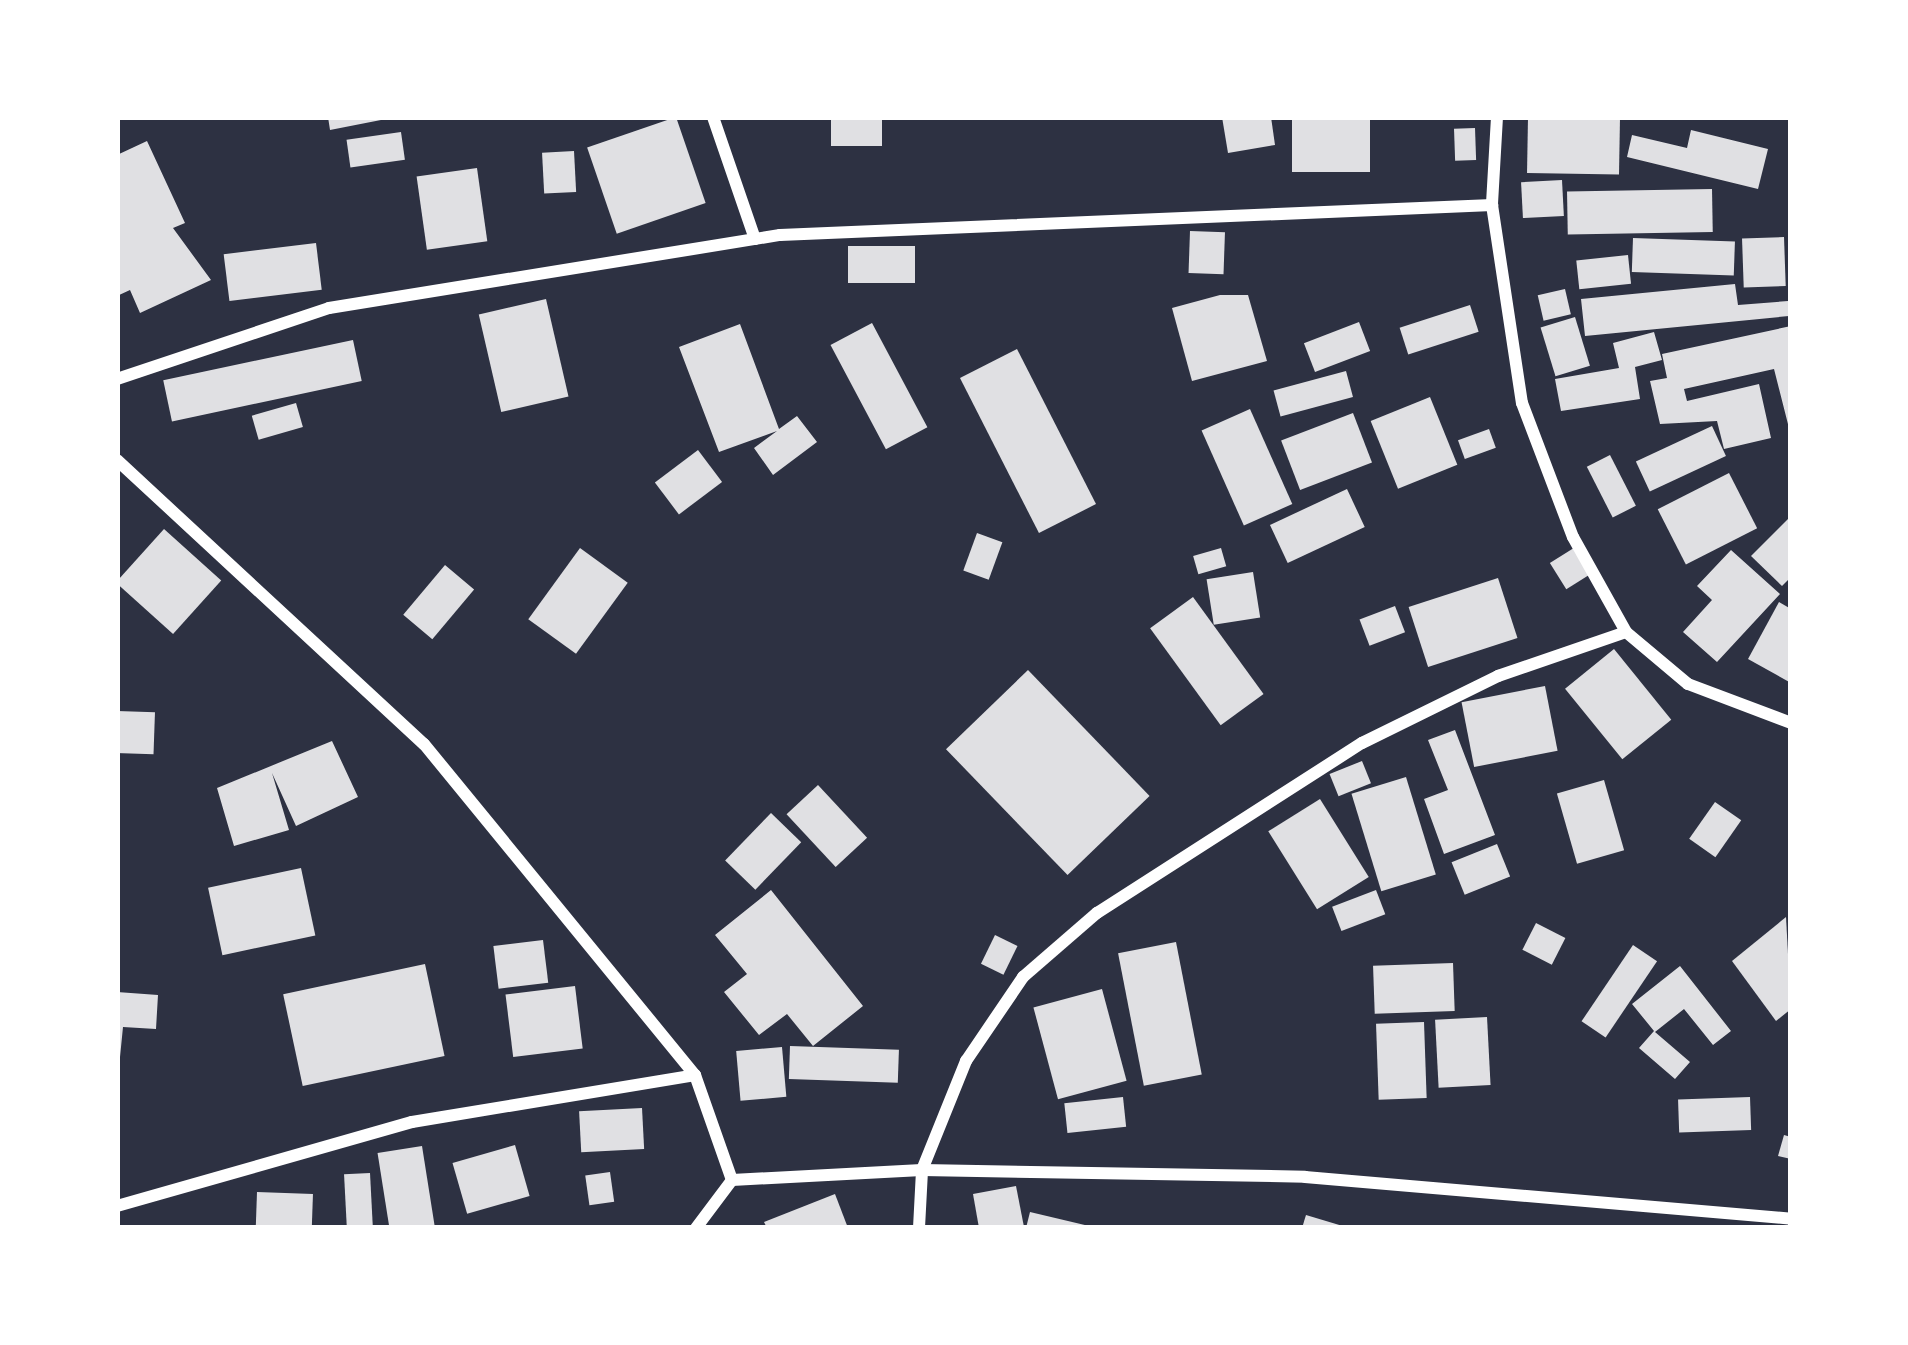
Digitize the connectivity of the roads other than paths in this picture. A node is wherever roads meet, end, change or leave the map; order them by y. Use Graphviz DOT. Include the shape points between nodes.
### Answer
graph roads {
  1 [pos="713,117"];
  2 [pos="1497,117"];
  3 [pos="1492,205"];
  4 [pos="755,239"];
  5 [pos="117,379"];
  6 [pos="117,460"];
  7 [pos="1625,632"];
  8 [pos="1791,723"];
  9 [pos="694,1076"];
  10 [pos="922,1170"];
  11 [pos="732,1180"];
  12 [pos="117,1206"];
  13 [pos="1791,1219"];
  14 [pos="696,1228"];
  15 [pos="920,1228"];
  1 -- 4 [label="street"];
  2 -- 3 [label="street"];
  3 -- 4 [label="street"];
  3 -- 7 [label="street" via="1522,403 1573,537"];
  4 -- 5 [label="street" via="329,308"];
  6 -- 9 [label="street" via="424,744"];
  7 -- 8 [label="street" via="1688,684"];
  7 -- 10 [label="street" via="1498,676 1362,743 1097,914 1023,977 966,1061"];
  9 -- 11 [label="street"];
  9 -- 12 [label="street" via="412,1122"];
  10 -- 11 [label="street"];
  10 -- 13 [label="street" via="1305,1178"];
  10 -- 15 [label="street"];
  11 -- 14 [label="street"];
}
